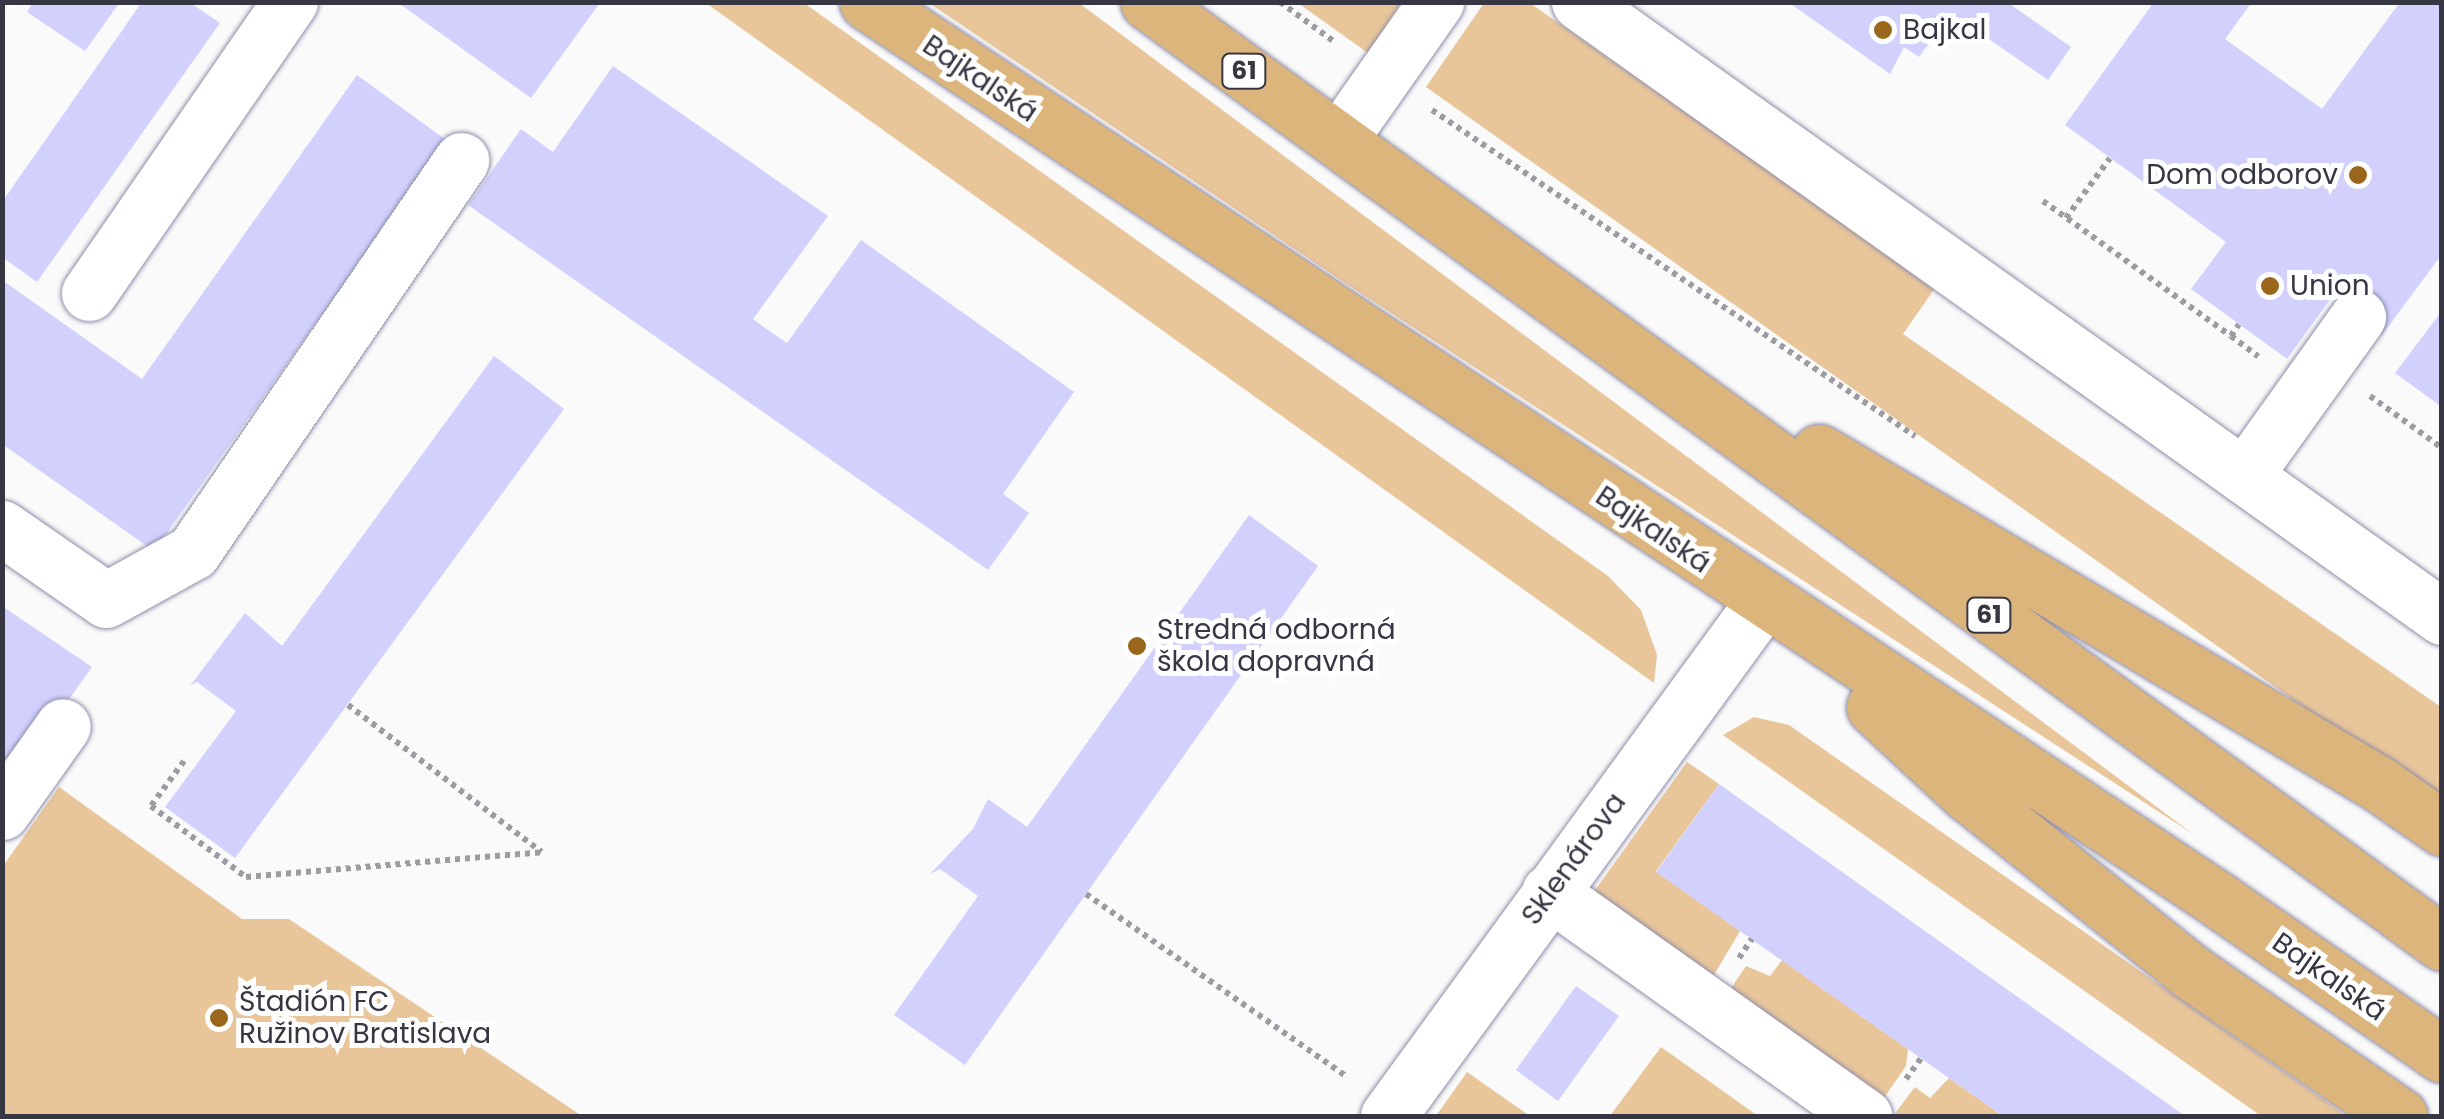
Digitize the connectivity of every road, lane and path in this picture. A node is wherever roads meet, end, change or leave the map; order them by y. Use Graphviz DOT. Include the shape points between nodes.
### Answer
graph roads {
  1 [pos="290,2"];
  2 [pos="866,2"];
  3 [pos="1148,2"];
  4 [pos="1280,2"];
  5 [pos="1436,2"];
  6 [pos="1580,2"];
  7 [pos="1383,76"];
  8 [pos="1339,140"];
  9 [pos="2110,158"];
  10 [pos="461,160"];
  11 [pos="2043,202"];
  12 [pos="2066,218"];
  13 [pos="1537,285"];
  14 [pos="88,293"];
  15 [pos="2358,318"];
  16 [pos="2239,324"];
  17 [pos="2231,336"];
  18 [pos="2260,356"];
  19 [pos="1927,444"];
  20 [pos="2244,476"];
  21 [pos="2,528"];
  22 [pos="1762,603"];
  23 [pos="2442,616"];
  24 [pos="348,705"];
  25 [pos="62,726"];
  26 [pos="184,761"];
  27 [pos="2,812"];
  28 [pos="2442,828"];
  29 [pos="1549,892"];
  30 [pos="1086,894"];
  31 [pos="2442,943"];
  32 [pos="2442,1055"];
  33 [pos="1391,1113"];
  34 [pos="1864,1116"];
  35 [pos="2400,1116"];
  1 -- 14 [label="street"];
  2 -- 22 [label="main road, Bajkalská"];
  3 -- 8 [label="main road, 61"];
  4 -- 7 [label="path"];
  5 -- 7 [label="street"];
  6 -- 20 [label="street"];
  7 -- 8 [label="street"];
  7 -- 19 [label="path"];
  8 -- 13 [label="main road, 61"];
  9 -- 12 [label="path"];
  10 -- 21 [label="street" via="194,552 106,600"];
  11 -- 12 [label="path"];
  12 -- 17 [label="path"];
  13 -- 28 [label="main road" via="2379,784"];
  13 -- 31 [label="main road, 61"];
  15 -- 20 [label="street"];
  16 -- 17 [label="path"];
  17 -- 18 [label="path"];
  20 -- 23 [label="street"];
  22 -- 29 [label="street, Sklenárova"];
  22 -- 32 [label="main road, Bajkalská" via="2220,901"];
  22 -- 35 [label="main road" via="1967,794 2194,974"];
  24 -- 26 [label="path" via="542,852 246,877 151,806"];
  25 -- 27 [label="street"];
  29 -- 33 [label="street, Sklenárova"];
  29 -- 34 [label="street"];
  30 -- 33 [label="path"];
}
